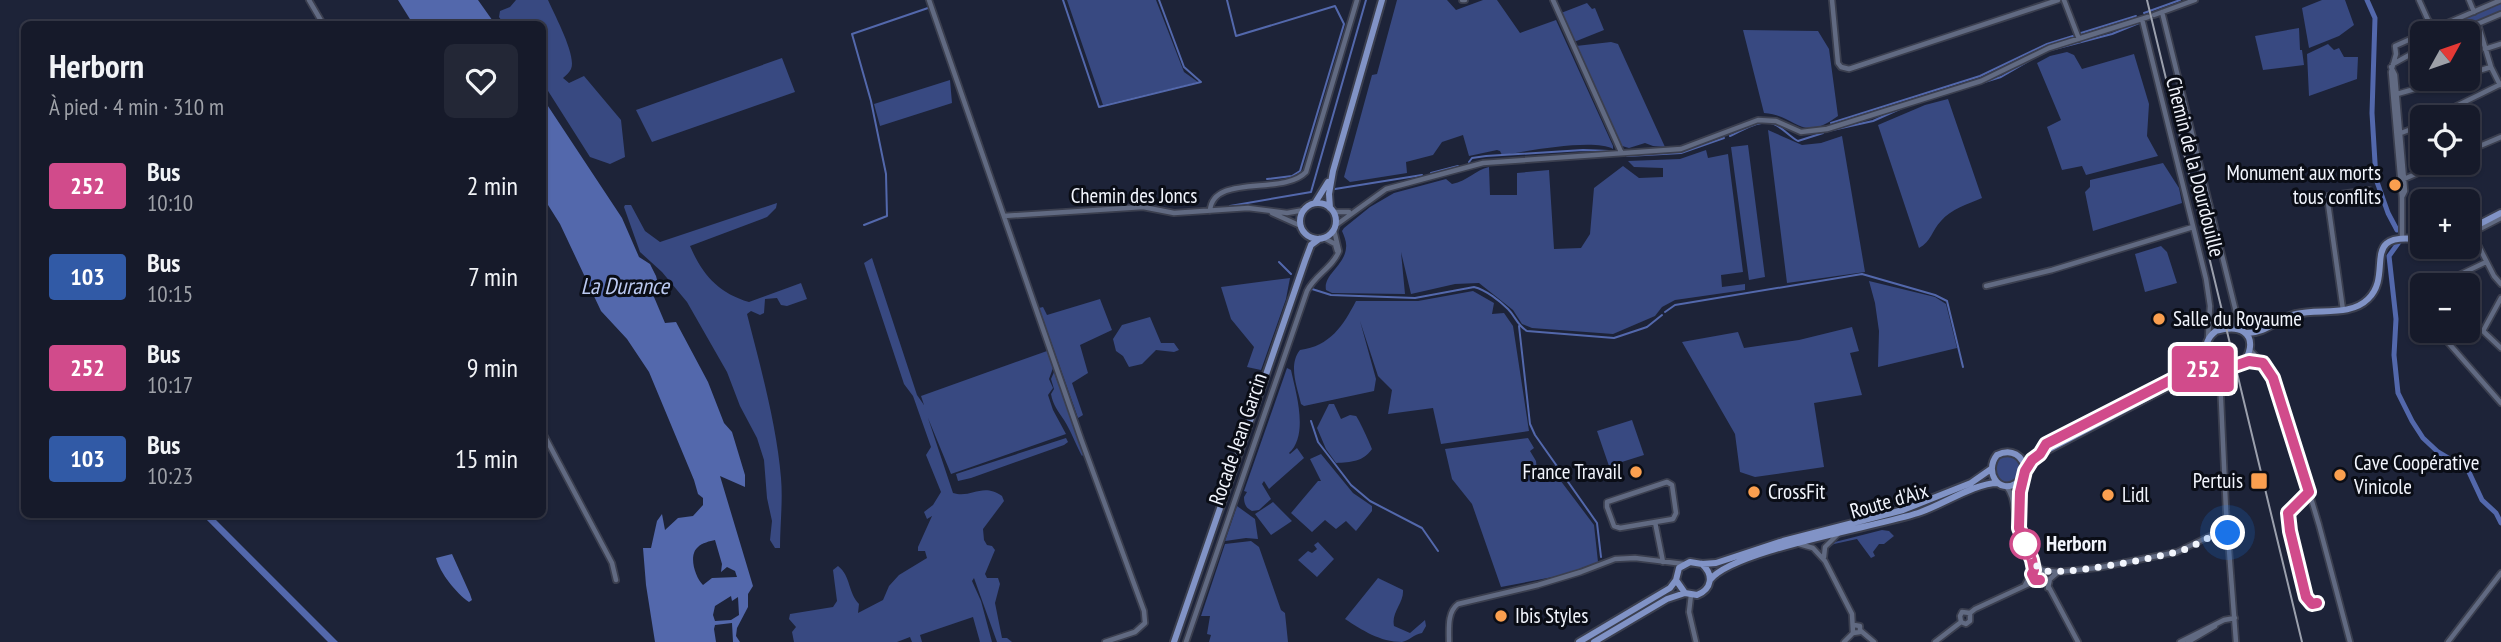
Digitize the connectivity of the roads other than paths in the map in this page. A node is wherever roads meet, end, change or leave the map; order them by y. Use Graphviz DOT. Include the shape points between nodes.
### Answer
graph roads {
  1 [pos="310,0"];
  2 [pos="929,0"];
  3 [pos="1357,0"];
  4 [pos="1382,0"];
  5 [pos="1553,0"];
  6 [pos="1832,0"];
  7 [pos="2058,0"];
  8 [pos="2064,0"];
  9 [pos="2419,0"];
  10 [pos="2469,0"];
  11 [pos="2191,1"];
  12 [pos="2501,1"];
  13 [pos="2162,12"];
  14 [pos="2474,12"];
  15 [pos="2501,14"];
  16 [pos="2148,17"];
  17 [pos="321,21"];
  18 [pos="2429,21"];
  19 [pos="2453,21"];
  20 [pos="2480,23"];
  21 [pos="2480,31"];
  22 [pos="2079,39"];
  23 [pos="2410,40"];
  24 [pos="2501,44"];
  25 [pos="2485,49"];
  26 [pos="2410,52"];
  27 [pos="2399,56"];
  28 [pos="2392,66"];
  29 [pos="2491,67"];
  30 [pos="2480,70"];
  31 [pos="2501,86"];
  32 [pos="2410,90"];
  33 [pos="2397,94"];
  34 [pos="2460,105"];
  35 [pos="2410,130"];
  36 [pos="2401,133"];
  37 [pos="2501,137"];
  38 [pos="2480,146"];
  39 [pos="1621,152"];
  40 [pos="1333,171"];
  41 [pos="2413,175"];
  42 [pos="2404,179"];
  43 [pos="2369,190"];
  44 [pos="2402,198"];
  45 [pos="1314,203"];
  46 [pos="1362,204"];
  47 [pos="1304,210"];
  48 [pos="1332,210"];
  49 [pos="1210,211"];
  50 [pos="1265,211"];
  51 [pos="1004,216"];
  52 [pos="2501,216"];
  53 [pos="2480,226"];
  54 [pos="2193,227"];
  55 [pos="1335,228"];
  56 [pos="1302,229"];
  57 [pos="2402,237"];
  58 [pos="1322,238"];
  59 [pos="2410,238"];
  60 [pos="2480,250"];
  61 [pos="1337,257"];
  62 [pos="1305,261"];
  63 [pos="2486,262"];
  64 [pos="2463,273"];
  65 [pos="2501,284"];
  66 [pos="1986,286"];
  67 [pos="2501,298"];
  68 [pos="2343,310"];
  69 [pos="2208,324"];
  70 [pos="2235,327"];
  71 [pos="2216,331"];
  72 [pos="2259,332"];
  73 [pos="2246,333"];
  74 [pos="2208,338"];
  75 [pos="2448,343"];
  76 [pos="2501,348"];
  77 [pos="2251,349"];
  78 [pos="2205,355"];
  79 [pos="2244,361"];
  80 [pos="2259,361"];
  81 [pos="2220,368"];
  82 [pos="2200,370"];
  83 [pos="2501,403"];
  84 [pos="546,439"];
  85 [pos="2019,456"];
  86 [pos="2036,456"];
  87 [pos="1991,469"];
  88 [pos="2025,471"];
  89 [pos="2022,479"];
  90 [pos="2002,484"];
  91 [pos="1655,522"];
  92 [pos="2019,528"];
  93 [pos="1839,533"];
  94 [pos="2228,533"];
  95 [pos="1798,544"];
  96 [pos="1825,561"];
  97 [pos="1663,562"];
  98 [pos="1684,564"];
  99 [pos="1702,564"];
  100 [pos="2037,570"];
  101 [pos="2058,572"];
  102 [pos="2501,573"];
  103 [pos="2041,579"];
  104 [pos="616,580"];
  105 [pos="1676,580"];
  106 [pos="1710,580"];
  107 [pos="2023,586"];
  108 [pos="2047,587"];
  109 [pos="1688,594"];
  110 [pos="2235,618"];
  111 [pos="2218,623"];
  112 [pos="1854,625"];
  113 [pos="1861,631"];
  114 [pos="1853,633"];
  115 [pos="1105,642"];
  116 [pos="1174,642"];
  117 [pos="1186,642"];
  118 [pos="1449,642"];
  119 [pos="1579,642"];
  120 [pos="1594,642"];
  121 [pos="1696,642"];
  122 [pos="1844,642"];
  123 [pos="1874,642"];
  124 [pos="1935,642"];
  125 [pos="2078,642"];
  126 [pos="2180,642"];
  127 [pos="2188,642"];
  128 [pos="2236,642"];
  129 [pos="2350,642"];
  130 [pos="2448,642"];
  1 -- 17 [label="street"];
  2 -- 51 [label="street"];
  3 -- 49 [label="street" via="1306,173 1294,181 1222,191 1212,200"];
  4 -- 40 [label="main road"];
  5 -- 39 [label="street"];
  6 -- 7 [label="street" via="1838,63 1849,69"];
  8 -- 22 [label="street"];
  9 -- 18 [label="street"];
  10 -- 14 [label="street"];
  11 -- 13 [label="street"];
  12 -- 14 [label="street"];
  13 -- 16 [label="street"];
  13 -- 70 [label="street" via="2237,316"];
  14 -- 19 [label="street"];
  15 -- 20 [label="street"];
  16 -- 22 [label="street"];
  16 -- 54 [label="street, Chemin de la Dourdouille"];
  21 -- 25 [label="street"];
  22 -- 39 [label="street" via="2049,48 1981,81 1827,129 1801,132 1776,121 1758,120 1681,149"];
  23 -- 27 [label="street" via="2397,45"];
  24 -- 25 [label="street"];
  25 -- 29 [label="street"];
  26 -- 27 [label="street"];
  27 -- 28 [label="street"];
  28 -- 33 [label="street"];
  28 -- 44 [label="street"];
  29 -- 30 [label="street"];
  29 -- 31 [label="street"];
  31 -- 34 [label="street"];
  32 -- 33 [label="street"];
  33 -- 36 [label="street"];
  35 -- 36 [label="street"];
  36 -- 42 [label="street"];
  37 -- 38 [label="street"];
  39 -- 46 [label="street" via="1483,163 1390,187"];
  40 -- 45 [label="main road"];
  40 -- 48 [label="main road"];
  41 -- 42 [label="street"];
  42 -- 44 [label="street"];
  43 -- 68 [label="street" via="2327,196"];
  44 -- 57 [label="street"];
  45 -- 47 [label="main road"];
  45 -- 48 [label="main road"];
  46 -- 48 [label="street" via="1346,213"];
  46 -- 55 [label="street"];
  47 -- 50 [label="street, Chemin des Joncs"];
  47 -- 56 [label="main road"];
  48 -- 55 [label="main road"];
  49 -- 50 [label="street, Chemin des Joncs"];
  49 -- 51 [label="street, Chemin des Joncs" via="1166,212 1143,207"];
  50 -- 56 [label="street, Chemin des Joncs"];
  51 -- 115 [label="street" via="1144,611 1145,623 1140,629"];
  52 -- 53 [label="main road"];
  54 -- 66 [label="street"];
  54 -- 69 [label="street, Chemin de la Dourdouille" via="2208,292"];
  55 -- 58 [label="main road"];
  55 -- 61 [label="street" via="1340,246"];
  56 -- 58 [label="main road" via="1313,238"];
  56 -- 62 [label="main road, Rocade Jean Garcin" via="1308,244"];
  57 -- 59 [label="main road"];
  57 -- 68 [label="main road" via="2384,247 2371,296"];
  58 -- 61 [label="street" via="1335,244"];
  58 -- 62 [label="main road, Rocade Jean Garcin" via="1311,245"];
  60 -- 63 [label="street"];
  61 -- 117 [label="street, Rocade Jean Garcin" via="1307,291"];
  62 -- 116 [label="main road, Rocade Jean Garcin"];
  63 -- 64 [label="street"];
  63 -- 65 [label="street"];
  67 -- 76 [label="street" via="2483,331"];
  68 -- 72 [label="main road" via="2294,314"];
  69 -- 71 [label="street"];
  69 -- 74 [label="street, Chemin de la Dourdouille"];
  70 -- 71 [label="main road"];
  70 -- 73 [label="main road"];
  71 -- 74 [label="main road"];
  72 -- 73 [label="main road"];
  72 -- 77 [label="main road"];
  73 -- 77 [label="main road"];
  74 -- 78 [label="main road"];
  75 -- 83 [label="street"];
  77 -- 79 [label="main road"];
  77 -- 80 [label="street"];
  78 -- 81 [label="main road"];
  78 -- 82 [label="main road"];
  79 -- 80 [label="street"];
  79 -- 81 [label="main road"];
  80 -- 129 [label="street" via="2273,378"];
  81 -- 82 [label="main road"];
  81 -- 94 [label="street"];
  82 -- 86 [label="main road"];
  84 -- 104 [label="street" via="612,563"];
  85 -- 86 [label="main road"];
  85 -- 87 [label="main road" via="2000,453"];
  85 -- 88 [label="main road"];
  86 -- 88 [label="main road"];
  87 -- 90 [label="main road"];
  87 -- 99 [label="main road, Route d'Aix" via="1965,486 1903,510"];
  88 -- 89 [label="main road"];
  89 -- 90 [label="main road"];
  89 -- 92 [label="street"];
  90 -- 92 [label="street" via="2014,501"];
  90 -- 93 [label="main road, Route d'Aix" via="1982,485 1923,512"];
  91 -- 91 [label="street" via="1675,517 1669,482 1607,502 1616,527"];
  91 -- 97 [label="street"];
  92 -- 100 [label="street"];
  93 -- 95 [label="main road, Route d'Aix"];
  93 -- 96 [label="street" via="1825,547"];
  94 -- 101 [label="street" via="2214,534 2181,551"];
  94 -- 110 [label="street"];
  95 -- 96 [label="street" via="1813,548"];
  95 -- 106 [label="main road, Route d'Aix" via="1740,561"];
  96 -- 112 [label="street"];
  97 -- 98 [label="street"];
  97 -- 118 [label="street" via="1615,559 1538,585 1458,604 1451,613"];
  98 -- 99 [label="main road"];
  98 -- 105 [label="main road"];
  99 -- 106 [label="main road"];
  100 -- 101 [label="street"];
  100 -- 103 [label="street"];
  100 -- 103 [label="street"];
  100 -- 107 [label="street"];
  101 -- 103 [label="street"];
  101 -- 108 [label="street"];
  102 -- 130 [label="street"];
  103 -- 107 [label="street"];
  103 -- 108 [label="street"];
  105 -- 109 [label="main road"];
  105 -- 119 [label="main road" via="1671,588"];
  106 -- 109 [label="main road" via="1702,593"];
  107 -- 124 [label="street" via="1975,608 1970,621 1961,622"];
  108 -- 125 [label="street"];
  109 -- 120 [label="main road" via="1667,599"];
  109 -- 121 [label="street"];
  110 -- 111 [label="street"];
  110 -- 128 [label="street"];
  111 -- 126 [label="street"];
  111 -- 127 [label="street"];
  112 -- 113 [label="street"];
  112 -- 114 [label="street"];
  113 -- 114 [label="street"];
  113 -- 123 [label="street"];
  114 -- 122 [label="street"];
}
